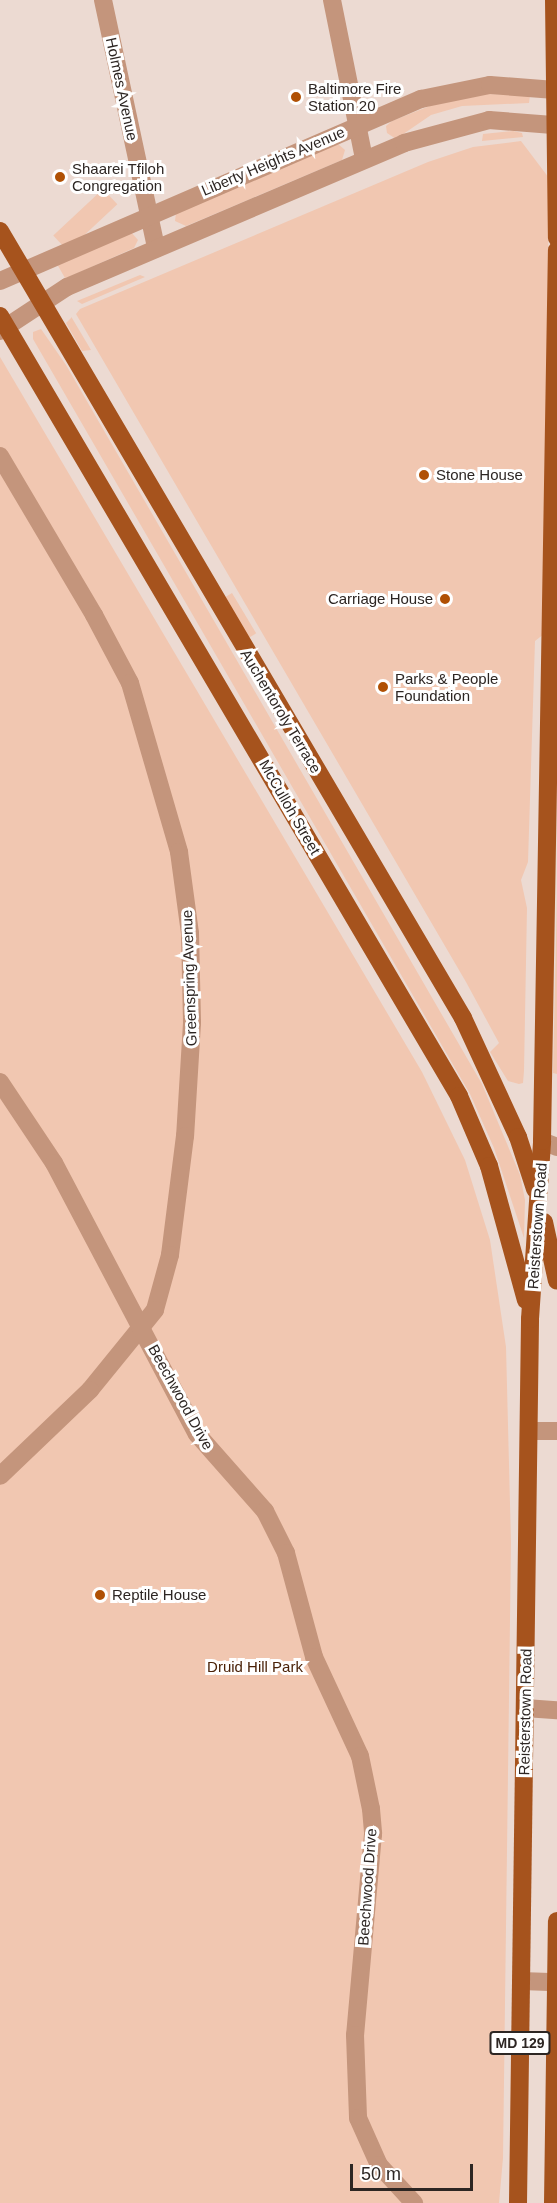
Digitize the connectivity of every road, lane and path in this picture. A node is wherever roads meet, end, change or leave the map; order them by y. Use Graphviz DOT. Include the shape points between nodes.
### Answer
graph roads {
  1 [pos="103,0"];
  2 [pos="332,0"];
  3 [pos="554,0"];
  4 [pos="556,90"];
  5 [pos="359,124"];
  6 [pos="555,125"];
  7 [pos="364,159"];
  8 [pos="149,215"];
  9 [pos="0,231"];
  10 [pos="557,238"];
  11 [pos="156,248"];
  12 [pos="557,250"];
  13 [pos="22,270"];
  14 [pos="0,281"];
  15 [pos="39,302"];
  16 [pos="2,324"];
  17 [pos="0,456"];
  18 [pos="554,609"];
  19 [pos="551,883"];
  20 [pos="0,1082"];
  21 [pos="550,1144"];
  22 [pos="539,1201"];
  23 [pos="557,1281"];
  24 [pos="530,1319"];
  25 [pos="142,1331"];
  26 [pos="529,1431"];
  27 [pos="557,1431"];
  28 [pos="0,1476"];
  29 [pos="525,1708"];
  30 [pos="557,1710"];
  31 [pos="557,1921"];
  32 [pos="521,1981"];
  33 [pos="556,1982"];
  34 [pos="414,2203"];
  35 [pos="518,2203"];
  36 [pos="553,2203"];
  1 -- 8 [label="street, Holmes Avenue"];
  2 -- 5 [label="street"];
  3 -- 4 [label="main road"];
  4 -- 5 [label="street, Liberty Heights Avenue" via="511,85 469,87 421,99"];
  4 -- 6 [label="main road"];
  5 -- 7 [label="street"];
  5 -- 8 [label="street, Liberty Heights Avenue"];
  6 -- 7 [label="street" via="507,119 470,122"];
  6 -- 10 [label="main road"];
  7 -- 11 [label="street"];
  8 -- 11 [label="street, Holmes Avenue"];
  8 -- 13 [label="street, Liberty Heights Avenue"];
  9 -- 13 [label="main road, Auchentoroly Terrace"];
  11 -- 15 [label="street"];
  12 -- 18 [label="main road, Reisterstown Road"];
  13 -- 14 [label="street, Liberty Heights Avenue"];
  13 -- 15 [label="main road, Auchentoroly Terrace"];
  15 -- 16 [label="street"];
  15 -- 22 [label="main road, Auchentoroly Terrace" via="463,1018 518,1137"];
  16 -- 24 [label="main road, McCulloh Street / MD 129" via="459,1096 499,1196"];
  17 -- 25 [label="street, Greenspring Avenue" via="130,683 182,871 190,933 192,1023 185,1136 166,1275 155,1310"];
  18 -- 19 [label="main road, Reisterstown Road"];
  19 -- 21 [label="main road, Reisterstown Road"];
  20 -- 25 [label="street, Beechwood Drive" via="54,1163"];
  21 -- 22 [label="main road, Reisterstown Road"];
  22 -- 23 [label="main road"];
  22 -- 24 [label="main road, Reisterstown Road"];
  24 -- 26 [label="main road, Reisterstown Road / MD 129"];
  25 -- 28 [label="street, Greenspring Avenue" via="90,1390"];
  25 -- 34 [label="street, Beechwood Drive" via="197,1434 264,1510 277,1532 314,1657 360,1756 373,1834 355,2035 356,2099 367,2144 379,2165"];
  26 -- 27 [label="street"];
  26 -- 29 [label="main road, Reisterstown Road / MD 129"];
  29 -- 30 [label="street"];
  29 -- 32 [label="main road, Reisterstown Road / MD 129"];
  31 -- 33 [label="main road, MD 129"];
  32 -- 33 [label="street"];
  32 -- 35 [label="main road, Reisterstown Road / MD 129"];
  33 -- 36 [label="main road, MD 129"];
}
